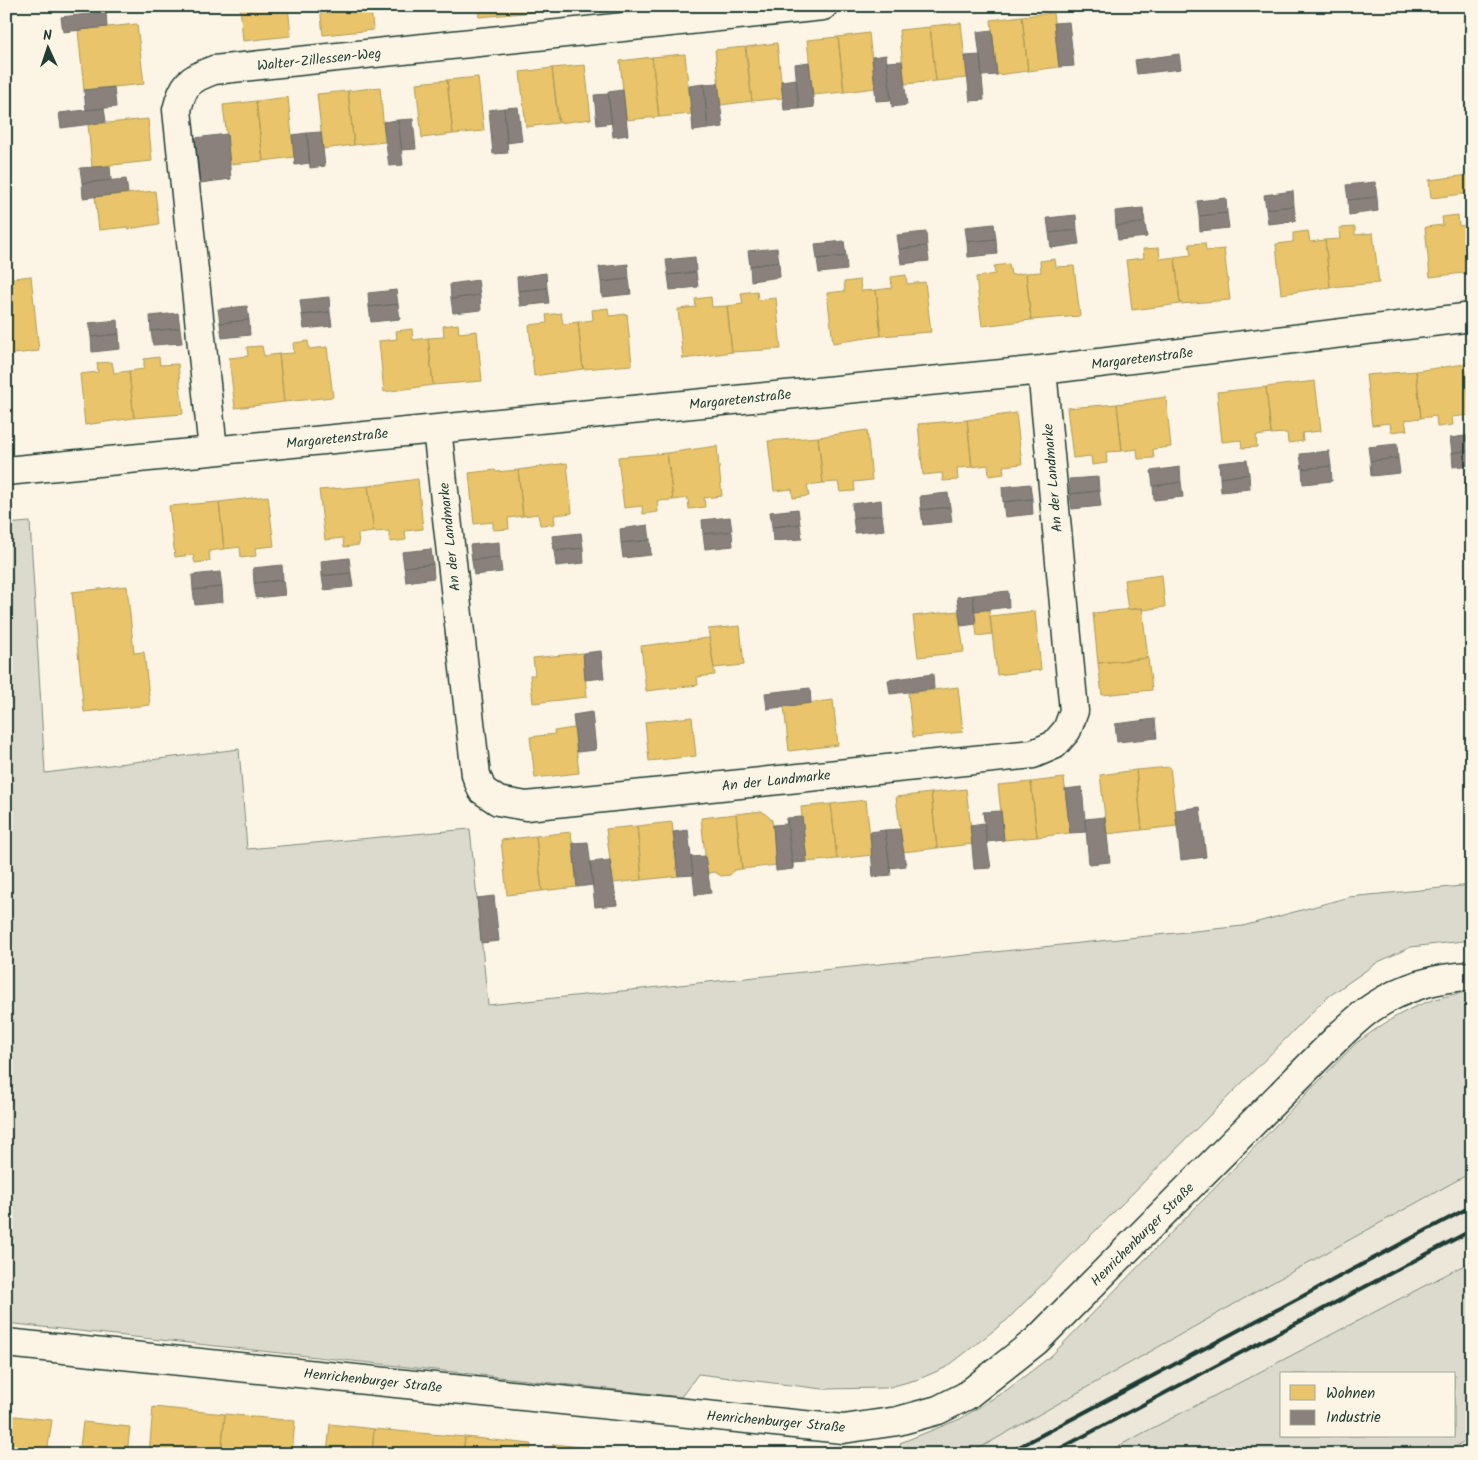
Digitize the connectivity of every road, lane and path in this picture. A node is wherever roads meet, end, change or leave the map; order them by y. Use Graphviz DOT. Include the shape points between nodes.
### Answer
graph roads {
  1 [pos="823,6"];
  2 [pos="1472,317"];
  3 [pos="1042,370"];
  4 [pos="437,429"];
  5 [pos="213,450"];
  6 [pos="6,471"];
  7 [pos="1472,976"];
  8 [pos="6,1343"];
  1 -- 5 [label="street, Walter-Zillessen-Weg" via="214,70 196,76 181,92 177,110"];
  2 -- 3 [label="street, Margaretenstraße"];
  3 -- 4 [label="street, Margaretenstraße"];
  3 -- 4 [label="street, An der Landmarke" via="1074,711 1067,730 1054,745 1033,754 526,806 498,800 482,790 476,775"];
  4 -- 5 [label="street, Margaretenstraße"];
  5 -- 6 [label="street, Margaretenstraße"];
  7 -- 8 [label="street, Henrichenburger Straße" via="1430,982 1401,992 1372,1008 1341,1034 1036,1342 966,1396 938,1410 898,1421 843,1429"];
}
